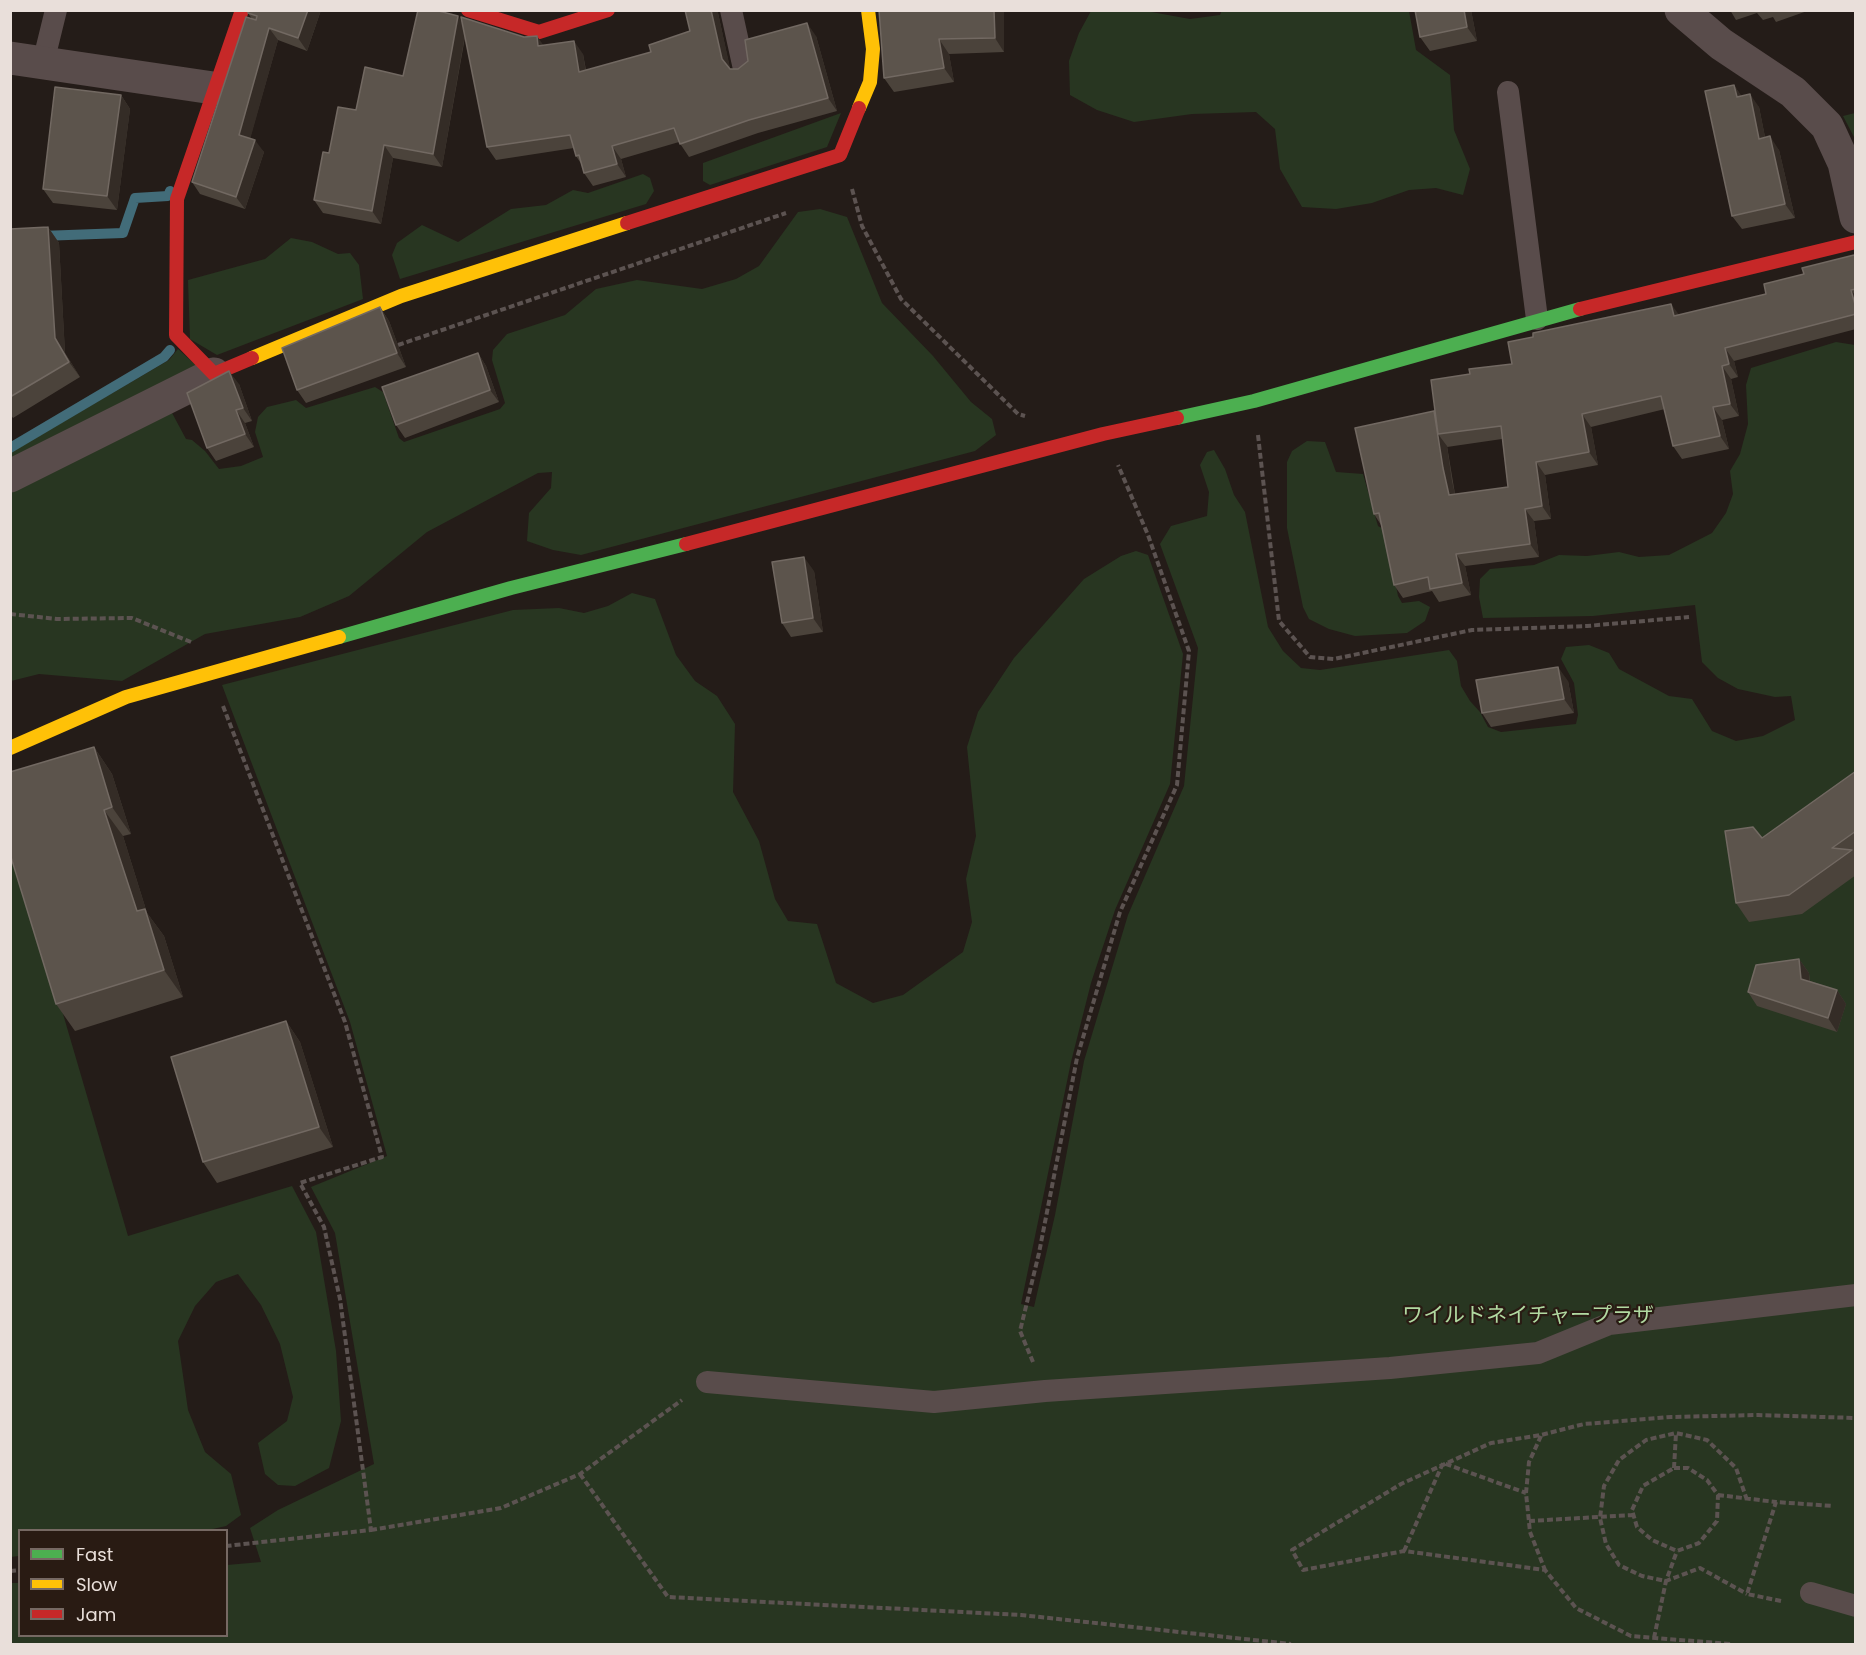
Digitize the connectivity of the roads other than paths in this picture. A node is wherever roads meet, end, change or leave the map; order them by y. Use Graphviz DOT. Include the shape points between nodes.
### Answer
graph roads {
  1 [pos="56,10"];
  2 [pos="242,10"];
  3 [pos="468,10"];
  4 [pos="608,10"];
  5 [pos="730,10"];
  6 [pos="868,10"];
  7 [pos="1681,10"];
  8 [pos="10,58"];
  9 [pos="44,63"];
  10 [pos="744,69"];
  11 [pos="213,88"];
  12 [pos="1508,92"];
  13 [pos="1856,217"];
  14 [pos="1856,242"];
  15 [pos="1537,319"];
  16 [pos="214,374"];
  17 [pos="10,476"];
  18 [pos="10,748"];
  19 [pos="1856,1295"];
  20 [pos="707,1382"];
  21 [pos="1811,1593"];
  22 [pos="1856,1606"];
  1 -- 9 [label="lane"];
  2 -- 11 [label="street"];
  3 -- 4 [label="street" via="538,32"];
  5 -- 10 [label="lane"];
  6 -- 16 [label="street" via="873,49 870,82 840,155 401,296"];
  7 -- 13 [label="street" via="1721,44 1793,92 1827,126 1844,163"];
  8 -- 9 [label="street"];
  9 -- 11 [label="street"];
  11 -- 16 [label="street" via="177,199 176,335"];
  12 -- 15 [label="lane"];
  14 -- 15 [label="street"];
  15 -- 18 [label="street" via="1254,401 1103,434 511,588 210,672 126,698"];
  16 -- 17 [label="street"];
  19 -- 20 [label="lane" via="1609,1324 1538,1353 1390,1368 934,1402"];
  21 -- 22 [label="lane"];
}
